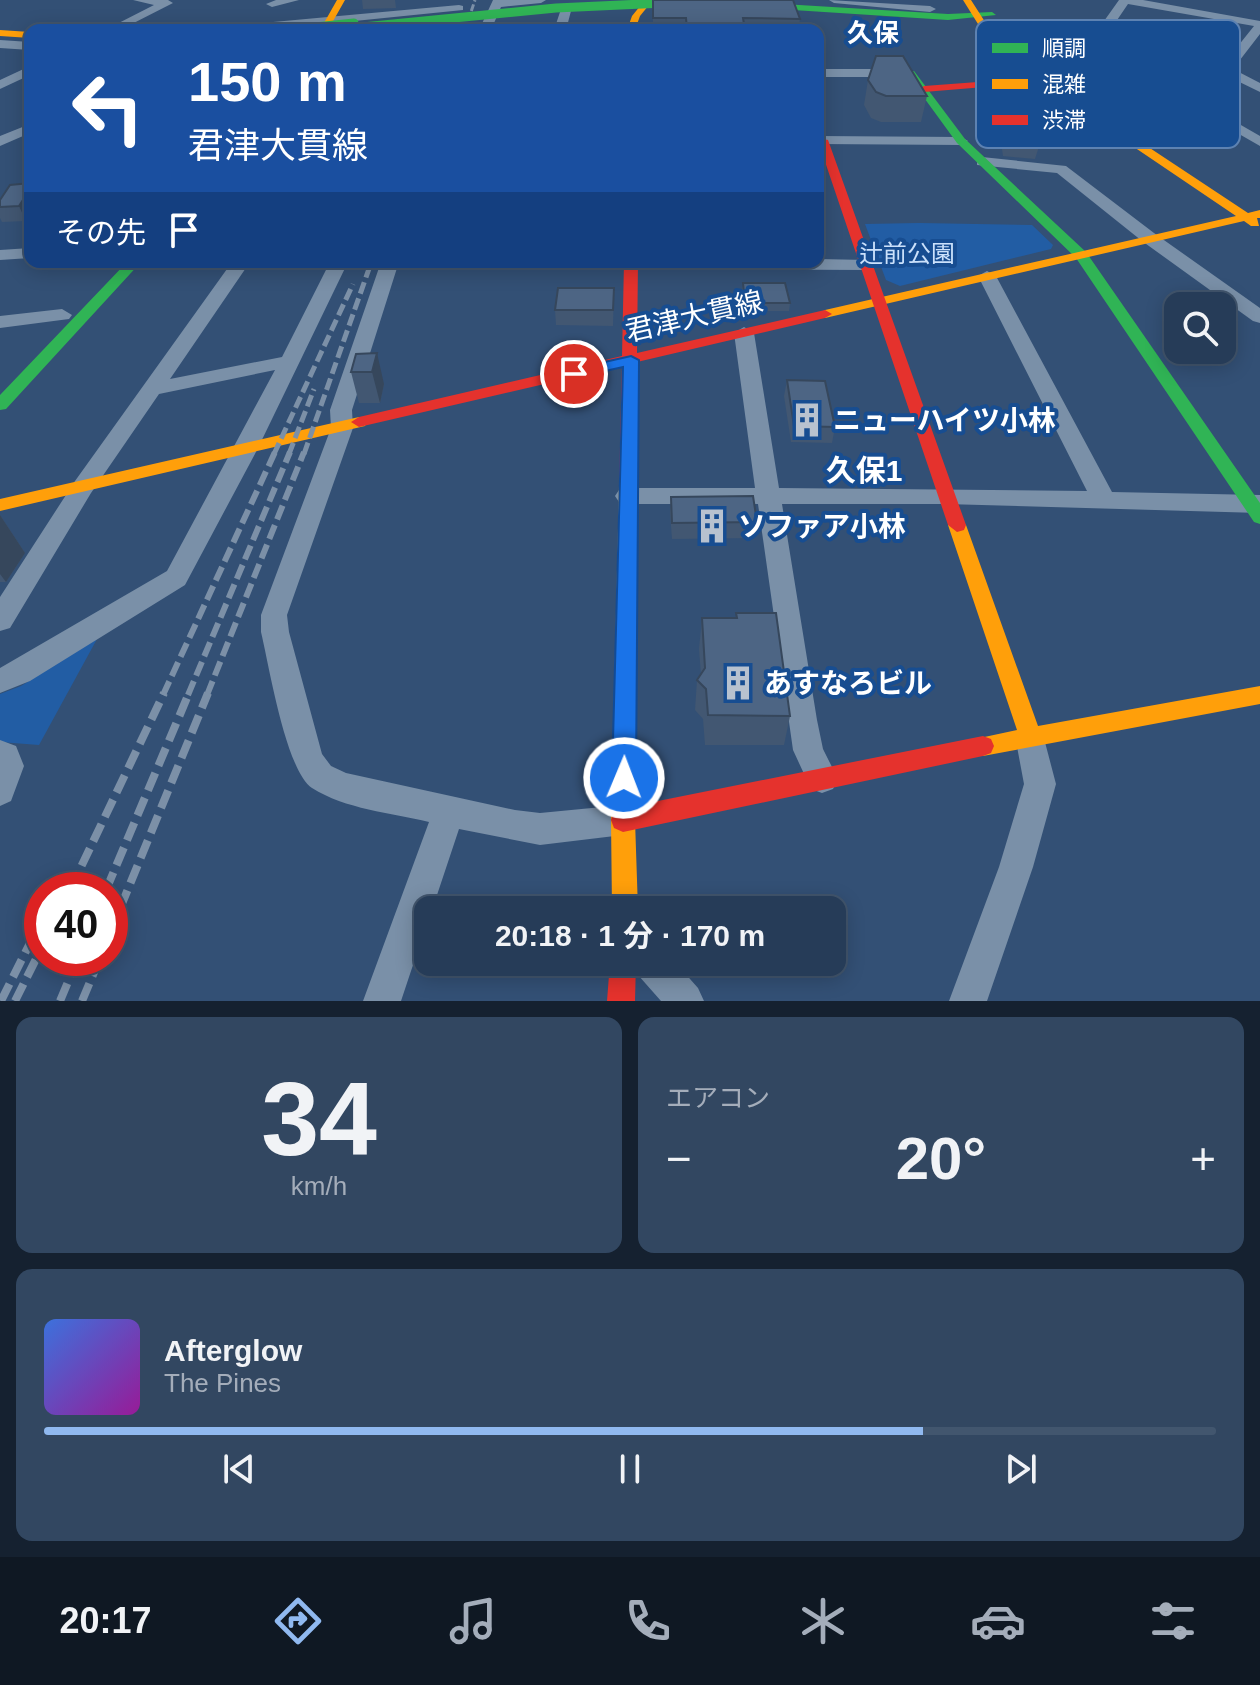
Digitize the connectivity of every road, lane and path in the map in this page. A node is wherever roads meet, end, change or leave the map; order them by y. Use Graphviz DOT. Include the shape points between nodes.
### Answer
graph roads {
  1 [pos="138,0"];
  2 [pos="294,0"];
  3 [pos="341,0"];
  4 [pos="406,0"];
  5 [pos="541,0"];
  6 [pos="616,0"];
  7 [pos="834,0"];
  8 [pos="1125,0"];
  9 [pos="170,2"];
  10 [pos="498,2"];
  11 [pos="272,4"];
  12 [pos="647,4"];
  13 [pos="732,4"];
  14 [pos="684,5"];
  15 [pos="1187,6"];
  16 [pos="979,8"];
  17 [pos="917,10"];
  18 [pos="565,11"];
  19 [pos="400,14"];
  20 [pos="456,15"];
  21 [pos="948,17"];
  22 [pos="1112,20"];
  23 [pos="124,24"];
  24 [pos="329,24"];
  25 [pos="345,24"];
  26 [pos="352,24"];
  27 [pos="364,24"];
  28 [pos="394,24"];
  29 [pos="412,24"];
  30 [pos="487,24"];
  31 [pos="562,24"];
  32 [pos="635,24"];
  33 [pos="1260,25"];
  34 [pos="0,36"];
  35 [pos="24,38"];
  36 [pos="1240,51"];
  37 [pos="24,73"];
  38 [pos="824,73"];
  39 [pos="911,73"];
  40 [pos="1240,77"];
  41 [pos="1,84"];
  42 [pos="24,86"];
  43 [pos="1260,88"];
  44 [pos="976,89"];
  45 [pos="927,93"];
  46 [pos="1240,130"];
  47 [pos="24,131"];
  48 [pos="824,140"];
  49 [pos="961,141"];
  50 [pos="0,142"];
  51 [pos="1260,142"];
  52 [pos="1150,148"];
  53 [pos="824,151"];
  54 [pos="982,162"];
  55 [pos="1256,218"];
  56 [pos="1148,237"];
  57 [pos="24,253"];
  58 [pos="0,255"];
  59 [pos="1081,255"];
  60 [pos="824,264"];
  61 [pos="867,265"];
  62 [pos="108,268"];
  63 [pos="128,268"];
  64 [pos="237,268"];
  65 [pos="336,268"];
  66 [pos="388,268"];
  67 [pos="631,268"];
  68 [pos="987,276"];
  69 [pos="879,301"];
  70 [pos="62,315"];
  71 [pos="1260,317"];
  72 [pos="0,322"];
  73 [pos="744,333"];
  74 [pos="631,360"];
  75 [pos="291,361"];
  76 [pos="0,379"];
  77 [pos="150,389"];
  78 [pos="0,405"];
  79 [pos="342,428"];
  80 [pos="246,450"];
  81 [pos="83,487"];
  82 [pos="627,496"];
  83 [pos="769,496"];
  84 [pos="945,496"];
  85 [pos="1104,500"];
  86 [pos="0,505"];
  87 [pos="1257,508"];
  88 [pos="0,620"];
  89 [pos="0,681"];
  90 [pos="1260,695"];
  91 [pos="1030,736"];
  92 [pos="0,754"];
  93 [pos="822,779"];
  94 [pos="0,791"];
  95 [pos="449,812"];
  96 [pos="623,820"];
  97 [pos="625,896"];
  98 [pos="622,976"];
  99 [pos="663,976"];
  100 [pos="382,1001"];
  101 [pos="621,1001"];
  102 [pos="685,1001"];
  103 [pos="968,1001"];
  1 -- 9 [label="street"];
  2 -- 11 [label="street"];
  3 -- 24 [label="street"];
  4 -- 19 [label="street"];
  5 -- 10 [label="street"];
  6 -- 26 [label="street, bridge"];
  7 -- 17 [label="street"];
  8 -- 15 [label="street"];
  8 -- 22 [label="street"];
  9 -- 23 [label="street"];
  10 -- 30 [label="street"];
  12 -- 14 [label="street"];
  12 -- 18 [label="street"];
  12 -- 32 [label="street"];
  13 -- 17 [label="street"];
  13 -- 21 [label="street"];
  14 -- 27 [label="street, bridge" via="556,8"];
  15 -- 33 [label="street"];
  16 -- 17 [label="street"];
  16 -- 21 [label="street"];
  17 -- 21 [label="street"];
  18 -- 30 [label="street"];
  18 -- 31 [label="street"];
  19 -- 20 [label="street"];
  19 -- 25 [label="street"];
  19 -- 28 [label="street"];
  20 -- 29 [label="street"];
  33 -- 36 [label="street"];
  34 -- 35 [label="street"];
  37 -- 41 [label="street"];
  38 -- 39 [label="street"];
  39 -- 45 [label="street"];
  40 -- 43 [label="street"];
  41 -- 42 [label="street"];
  44 -- 45 [label="street"];
  45 -- 49 [label="street"];
  46 -- 51 [label="street"];
  47 -- 50 [label="street"];
  48 -- 49 [label="street"];
  49 -- 54 [label="street"];
  52 -- 55 [label="street"];
  53 -- 61 [label="street"];
  54 -- 56 [label="street" via="1061,169"];
  54 -- 59 [label="street"];
  55 -- 56 [label="street, 君津大貫線"];
  56 -- 59 [label="street, 君津大貫線"];
  56 -- 71 [label="street"];
  57 -- 58 [label="street"];
  59 -- 68 [label="street, 君津大貫線"];
  59 -- 87 [label="street"];
  60 -- 61 [label="street"];
  61 -- 69 [label="street"];
  62 -- 70 [label="street"];
  63 -- 78 [label="street"];
  64 -- 77 [label="street"];
  65 -- 75 [label="street"];
  66 -- 79 [label="street" via="341,410"];
  67 -- 74 [label="street"];
  68 -- 69 [label="street, 君津大貫線"];
  68 -- 85 [label="street"];
  69 -- 73 [label="street, 君津大貫線"];
  69 -- 84 [label="street"];
  70 -- 72 [label="street"];
  70 -- 76 [label="street"];
  73 -- 74 [label="street, 君津大貫線"];
  73 -- 83 [label="street"];
  74 -- 79 [label="street, 君津大貫線"];
  74 -- 82 [label="street"];
  75 -- 77 [label="street"];
  75 -- 80 [label="street"];
  77 -- 81 [label="street"];
  79 -- 80 [label="street, 君津大貫線"];
  79 -- 95 [label="street" via="274,615 308,761 320,776 342,787"];
  80 -- 81 [label="street, 君津大貫線"];
  80 -- 89 [label="street" via="176,578"];
  81 -- 86 [label="street, 君津大貫線"];
  81 -- 88 [label="street"];
  82 -- 83 [label="street"];
  82 -- 96 [label="street"];
  83 -- 84 [label="street"];
  83 -- 93 [label="street" via="802,720"];
  84 -- 85 [label="street"];
  84 -- 91 [label="street"];
  85 -- 87 [label="street"];
  90 -- 91 [label="street"];
  91 -- 93 [label="street"];
  91 -- 103 [label="street" via="1040,784"];
  92 -- 94 [label="street" via="9,766"];
  93 -- 96 [label="street"];
  95 -- 96 [label="street" via="540,829"];
  95 -- 100 [label="street"];
  96 -- 97 [label="street"];
  98 -- 101 [label="street"];
  99 -- 102 [label="street"];
}
